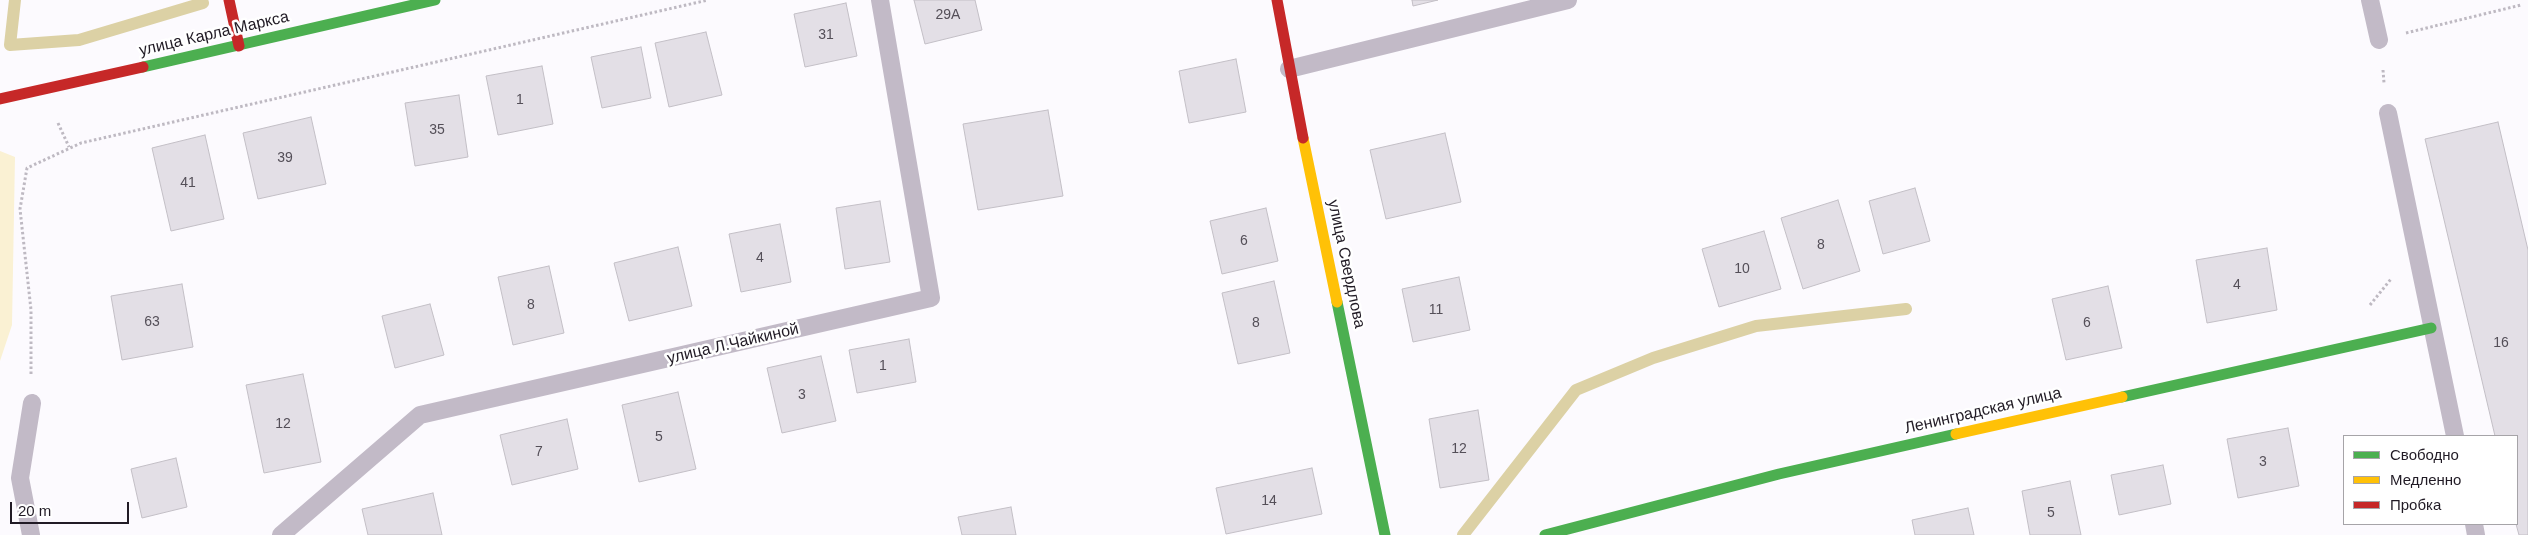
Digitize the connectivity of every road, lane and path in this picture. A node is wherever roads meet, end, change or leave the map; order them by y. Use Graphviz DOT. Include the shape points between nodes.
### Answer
graph roads {
  1 [pos="229,0"];
  2 [pos="435,0"];
  3 [pos="708,0"];
  4 [pos="880,0"];
  5 [pos="1277,0"];
  6 [pos="1568,0"];
  7 [pos="2370,0"];
  8 [pos="2521,5"];
  9 [pos="2379,40"];
  10 [pos="239,46"];
  11 [pos="1289,69"];
  12 [pos="0,99"];
  13 [pos="2388,113"];
  14 [pos="56,120"];
  15 [pos="69,147"];
  16 [pos="2415,246"];
  17 [pos="2366,309"];
  18 [pos="2431,328"];
  19 [pos="32,403"];
  20 [pos="2455,435"];
  21 [pos="31,535"];
  22 [pos="281,535"];
  23 [pos="1385,535"];
  24 [pos="1545,535"];
  1 -- 10 [label="street"];
  2 -- 10 [label="street, улица Карла Маркса"];
  3 -- 15 [label="path"];
  4 -- 22 [label="lane, улица Л.Чайкиной" via="930,298 420,415"];
  5 -- 11 [label="street, улица Свердлова"];
  6 -- 11 [label="lane"];
  7 -- 9 [label="lane"];
  8 -- 9 [label="path"];
  9 -- 13 [label="path"];
  10 -- 12 [label="street, улица Карла Маркса"];
  11 -- 23 [label="street, улица Свердлова"];
  13 -- 16 [label="lane"];
  14 -- 15 [label="path"];
  15 -- 19 [label="path" via="27,168 20,209 31,310"];
  16 -- 17 [label="path"];
  16 -- 18 [label="lane"];
  18 -- 20 [label="lane"];
  18 -- 24 [label="street, Ленинградская улица" via="1779,474"];
  19 -- 21 [label="lane" via="20,478"];
}
